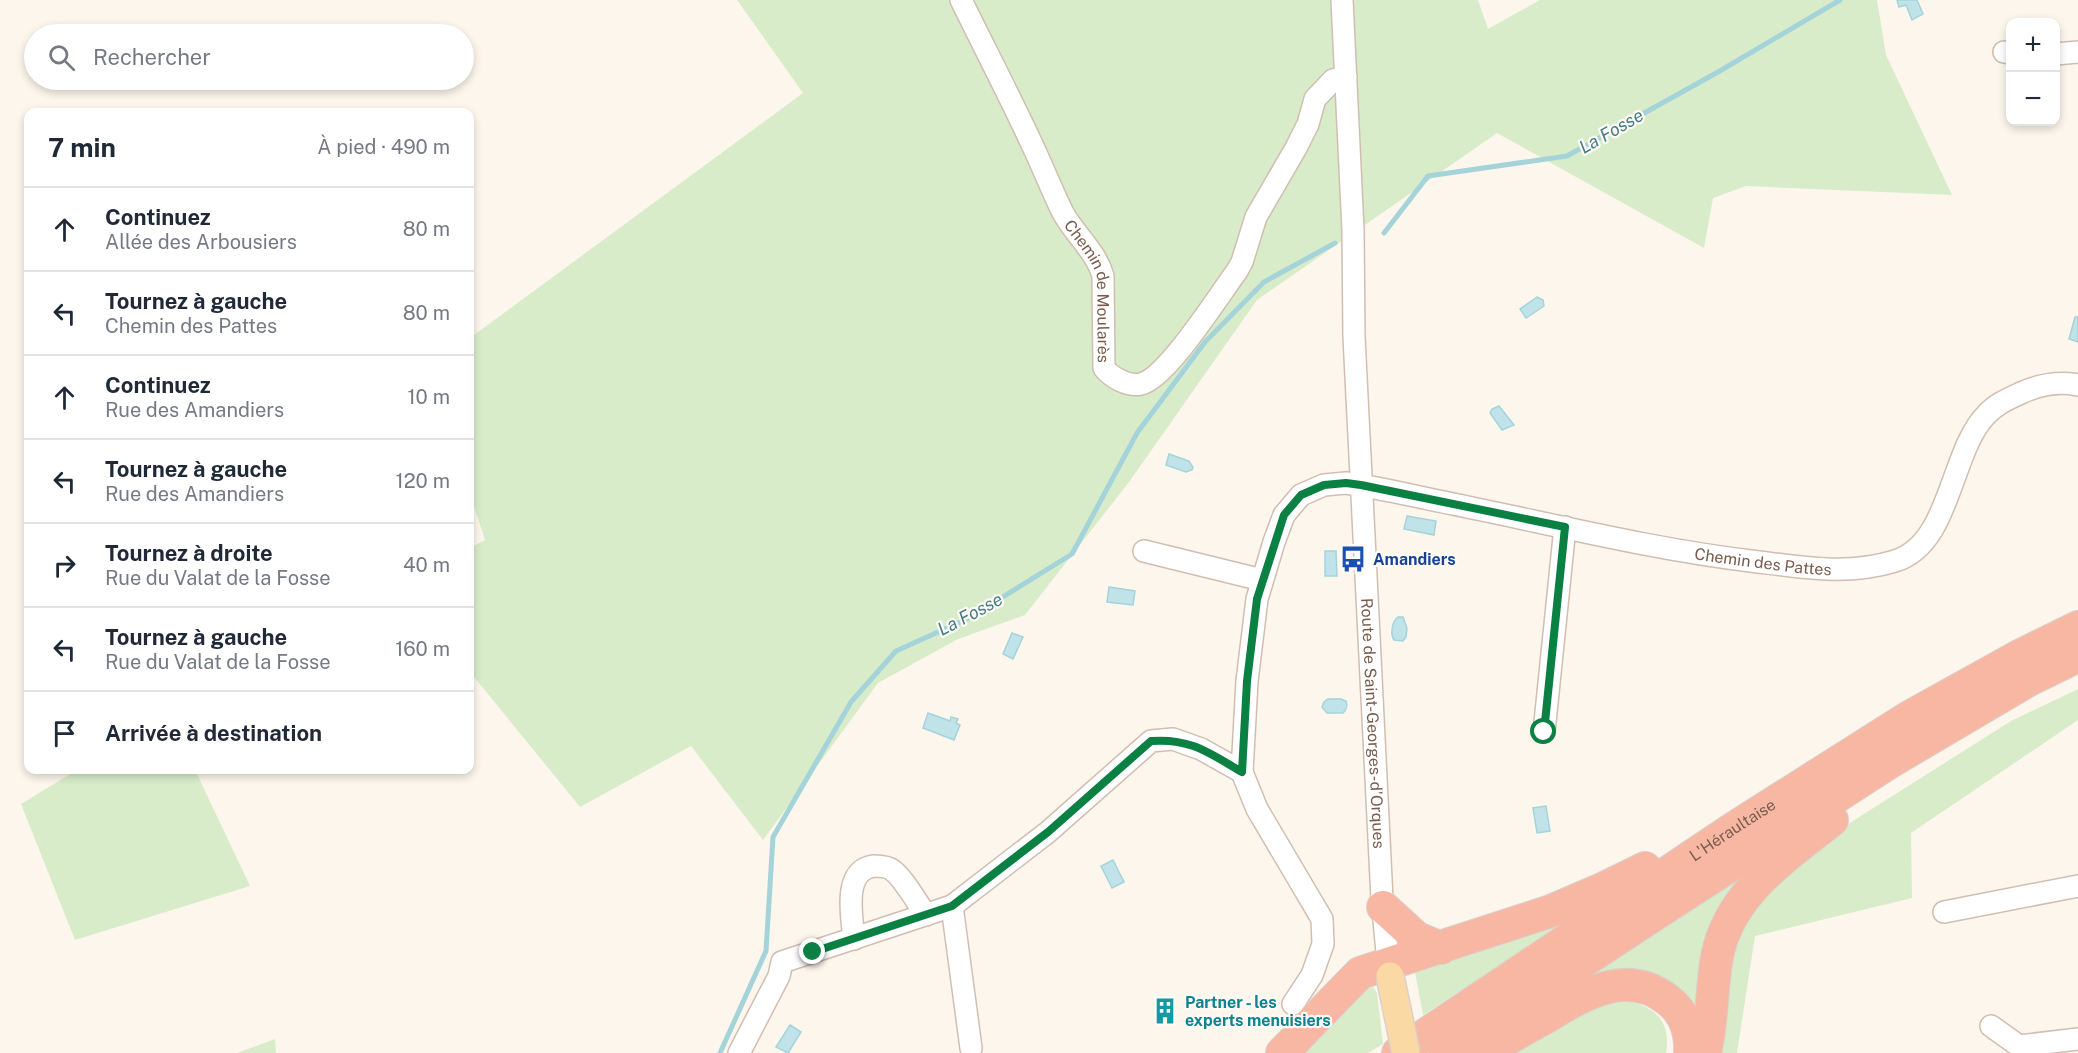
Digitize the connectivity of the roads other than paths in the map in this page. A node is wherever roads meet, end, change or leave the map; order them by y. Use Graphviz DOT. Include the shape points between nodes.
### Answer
graph roads {
  1 [pos="961,0"];
  2 [pos="1342,0"];
  3 [pos="2078,52"];
  4 [pos="2060,54"];
  5 [pos="1346,77"];
  6 [pos="2078,385"];
  7 [pos="1361,485"];
  8 [pos="1565,527"];
  9 [pos="1144,551"];
  10 [pos="1262,580"];
  11 [pos="2078,627"];
  12 [pos="2078,656"];
  13 [pos="2078,667"];
  14 [pos="1909,717"];
  15 [pos="1544,732"];
  16 [pos="1242,772"];
  17 [pos="2078,886"];
  18 [pos="952,906"];
  19 [pos="1383,907"];
  20 [pos="1944,912"];
  21 [pos="926,915"];
  22 [pos="854,939"];
  23 [pos="1441,948"];
  24 [pos="1389,970"];
  25 [pos="1293,1004"];
  26 [pos="1991,1026"];
  27 [pos="2078,1040"];
  28 [pos="971,1048"];
  29 [pos="739,1053"];
  30 [pos="1282,1053"];
  31 [pos="1398,1053"];
  32 [pos="1406,1053"];
  33 [pos="1445,1053"];
  34 [pos="1484,1053"];
  35 [pos="1690,1053"];
  36 [pos="1705,1053"];
  1 -- 5 [label="street, Chemin de Moularès" via="1062,212 1100,266 1104,368 1110,375 1130,383 1141,384 1159,373 1237,271 1256,217 1308,124 1315,99 1333,80"];
  2 -- 5 [label="street, Route de Saint-Georges-d'Orques"];
  3 -- 4 [label="street"];
  5 -- 7 [label="street, Route de Saint-Georges-d'Orques"];
  6 -- 8 [label="street, Chemin des Pattes" via="2032,388 2003,401 1986,415 1974,432 1935,526 1917,549 1899,560 1870,568 1821,570 1717,557"];
  7 -- 8 [label="street, Chemin des Pattes"];
  7 -- 10 [label="street, Chemin des Pattes" via="1324,485 1301,495 1284,515"];
  7 -- 19 [label="street, Route de Saint-Georges-d'Orques"];
  8 -- 15 [label="street"];
  9 -- 10 [label="street"];
  10 -- 16 [label="street, Chemin des Pattes" via="1247,681"];
  11 -- 14 [label="highway, L'Héraultaise"];
  12 -- 33 [label="highway, L'Héraultaise" via="2029,680 1890,762"];
  13 -- 36 [label="highway" via="1982,721 1851,805 1749,890 1731,916 1716,959"];
  14 -- 23 [label="highway" via="1791,780 1649,866 1551,911"];
  14 -- 31 [label="highway, L'Héraultaise" via="1737,826"];
  16 -- 18 [label="street" via="1201,749 1173,740 1151,741 1048,832"];
  16 -- 25 [label="street" via="1257,809 1322,920 1320,955"];
  17 -- 20 [label="street"];
  18 -- 21 [label="street"];
  18 -- 28 [label="street"];
  19 -- 23 [label="highway" via="1417,938"];
  19 -- 24 [label="street, Route de Saint-Georges-d'Orques"];
  21 -- 22 [label="street"];
  21 -- 22 [label="street" via="892,870 867,867 856,875 853,886"];
  22 -- 29 [label="street" via="783,962 780,976"];
  23 -- 24 [label="highway"];
  24 -- 30 [label="highway" via="1360,973"];
  24 -- 32 [label="main road, Route de Saint-Georges-d'Orques, bridge"];
  26 -- 27 [label="street" via="2019,1046"];
  34 -- 35 [label="highway" via="1578,998 1621,985 1645,987 1673,1004 1686,1023"];
}
